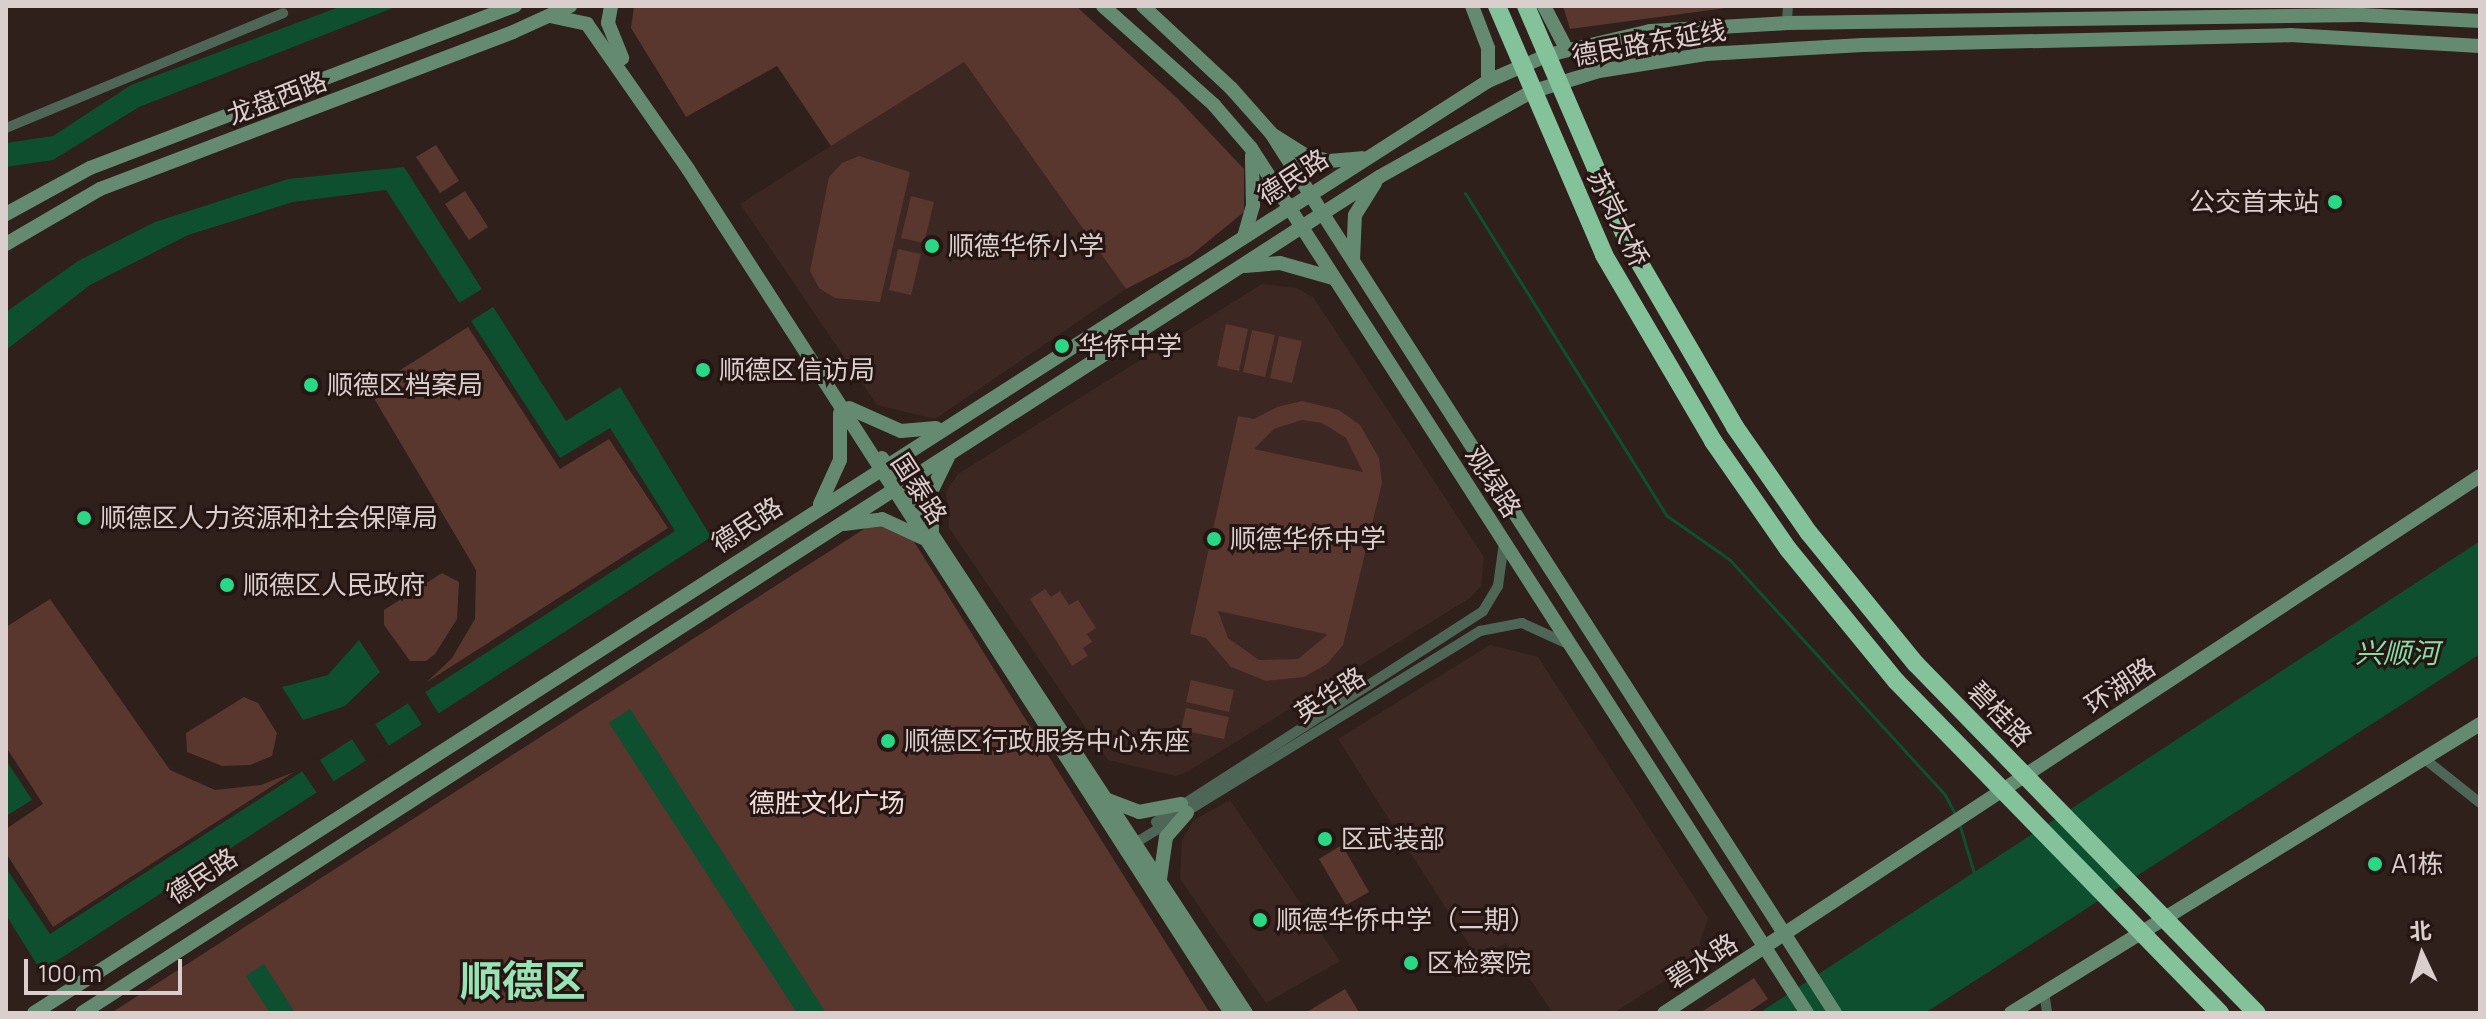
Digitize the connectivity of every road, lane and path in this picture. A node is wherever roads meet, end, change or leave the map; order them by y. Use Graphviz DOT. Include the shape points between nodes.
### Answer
graph roads {
  1 [pos="515,6"];
  2 [pos="570,6"];
  3 [pos="611,6"];
  4 [pos="1103,6"];
  5 [pos="1143,6"];
  6 [pos="1472,6"];
  7 [pos="1497,6"];
  8 [pos="1526,6"];
  9 [pos="1544,6"];
  10 [pos="1788,6"];
  11 [pos="283,13"];
  12 [pos="550,16"];
  13 [pos="2480,21"];
  14 [pos="1787,23"];
  15 [pos="2480,46"];
  16 [pos="1566,48"];
  17 [pos="1488,81"];
  18 [pos="6,128"];
  19 [pos="1271,133"];
  20 [pos="1251,148"];
  21 [pos="1366,158"];
  22 [pos="1379,177"];
  23 [pos="1308,196"];
  24 [pos="1287,209"];
  25 [pos="6,214"];
  26 [pos="1320,215"];
  27 [pos="1300,228"];
  28 [pos="1244,237"];
  29 [pos="6,244"];
  30 [pos="1354,265"];
  31 [pos="1240,266"];
  32 [pos="1333,278"];
  33 [pos="844,408"];
  34 [pos="944,426"];
  35 [pos="1735,427"];
  36 [pos="1713,441"];
  37 [pos="952,451"];
  38 [pos="882,467"];
  39 [pos="2480,476"];
  40 [pos="895,488"];
  41 [pos="817,508"];
  42 [pos="836,526"];
  43 [pos="927,535"];
  44 [pos="1504,543"];
  45 [pos="1570,646"];
  46 [pos="2480,724"];
  47 [pos="2426,760"];
  48 [pos="1108,800"];
  49 [pos="2480,803"];
  50 [pos="1184,809"];
  51 [pos="1127,844"];
  52 [pos="2080,873"];
  53 [pos="1161,884"];
  54 [pos="1787,936"];
  55 [pos="1766,949"];
  56 [pos="2044,991"];
  57 [pos="34,1013"];
  58 [pos="82,1013"];
  59 [pos="1231,1013"];
  60 [pos="1246,1013"];
  61 [pos="1664,1013"];
  62 [pos="1807,1013"];
  63 [pos="1835,1013"];
  64 [pos="2011,1013"];
  65 [pos="2047,1013"];
  66 [pos="2207,1013"];
  67 [pos="2220,1013"];
  68 [pos="2257,1013"];
  1 -- 25 [label="main road, 龙盘西路" via="90,168"];
  2 -- 12 [label="main road, 龙盘西路"];
  3 -- 33 [label="main road, 国泰路" via="608,23 616,49"];
  4 -- 20 [label="main road, 观绿路" via="1214,105"];
  5 -- 19 [label="main road, 观绿路"];
  6 -- 17 [label="main road" via="1488,48"];
  7 -- 36 [label="highway, 苏岗大桥" via="1604,255"];
  8 -- 35 [label="highway, 苏岗大桥" via="1628,243"];
  9 -- 16 [label="main road"];
  10 -- 14 [label="street"];
  11 -- 18 [label="street"];
  12 -- 29 [label="main road, 龙盘西路" via="100,189"];
  12 -- 33 [label="main road, 国泰路" via="587,24"];
  13 -- 14 [label="main road, 德民路东延线" via="2361,15"];
  14 -- 16 [label="main road, 德民路东延线" via="1650,31"];
  15 -- 22 [label="main road, 德民路东延线" via="2353,36 2224,35 1706,54 1599,71 1531,92"];
  16 -- 17 [label="main road, 德民路东延线"];
  17 -- 21 [label="main road, 德民路"];
  19 -- 21 [label="main road" via="1317,158"];
  19 -- 23 [label="main road, 观绿路"];
  20 -- 24 [label="main road, 观绿路"];
  20 -- 28 [label="main road" via="1255,183"];
  21 -- 23 [label="main road, 德民路"];
  22 -- 26 [label="main road, 德民路东延线"];
  22 -- 30 [label="main road" via="1355,215"];
  23 -- 24 [label="main road, 德民路"];
  23 -- 26 [label="main road, 观绿路"];
  24 -- 27 [label="main road, 观绿路"];
  24 -- 28 [label="main road, 德民路"];
  26 -- 27 [label="main road, 德民路东延线"];
  26 -- 30 [label="main road, 观绿路"];
  27 -- 31 [label="main road, 德民路东延线"];
  27 -- 32 [label="main road, 观绿路"];
  28 -- 34 [label="main road, 德民路"];
  30 -- 54 [label="main road, 观绿路"];
  31 -- 32 [label="main road" via="1280,263"];
  31 -- 37 [label="main road, 德民路东延线"];
  32 -- 44 [label="main road, 观绿路"];
  33 -- 34 [label="main road" via="901,431"];
  33 -- 38 [label="main road, 国泰路"];
  33 -- 41 [label="main road" via="840,460"];
  34 -- 38 [label="main road, 德民路"];
  35 -- 68 [label="highway, 碧桂路" via="1809,533 1916,664"];
  36 -- 52 [label="highway, 碧桂路" via="1788,549 1896,681"];
  37 -- 40 [label="main road, 德民路东延线"];
  37 -- 43 [label="main road" via="931,492"];
  38 -- 40 [label="main road, 国泰路"];
  38 -- 41 [label="main road, 德民路"];
  39 -- 54 [label="main road, 环湖路"];
  40 -- 42 [label="main road, 德民路东延线"];
  40 -- 43 [label="main road, 国泰路"];
  41 -- 57 [label="main road, 德民路"];
  42 -- 43 [label="main road" via="882,519"];
  42 -- 58 [label="main road, 德民路东延线"];
  43 -- 48 [label="main road, 国泰路"];
  43 -- 51 [label="main road, 国泰路"];
  44 -- 45 [label="main road, 观绿路"];
  44 -- 50 [label="street, 英华路" via="1498,586 1483,611"];
  45 -- 50 [label="street, 英华路" via="1537,627 1495,624"];
  45 -- 55 [label="main road, 观绿路"];
  46 -- 47 [label="main road"];
  47 -- 49 [label="street"];
  47 -- 56 [label="main road"];
  48 -- 50 [label="main road" via="1139,812"];
  48 -- 51 [label="main road, 国泰路"];
  50 -- 51 [label="street, 英华路"];
  50 -- 53 [label="main road" via="1166,837 1159,864"];
  51 -- 53 [label="main road, 国泰路"];
  51 -- 59 [label="main road, 国泰路"];
  52 -- 66 [label="highway"];
  52 -- 67 [label="highway, 碧桂路"];
  53 -- 60 [label="main road, 国泰路"];
  54 -- 55 [label="main road, 碧水路"];
  54 -- 63 [label="main road, 观绿路"];
  55 -- 61 [label="main road, 碧水路"];
  55 -- 62 [label="main road, 观绿路"];
  56 -- 64 [label="main road"];
  56 -- 65 [label="street"];
}
